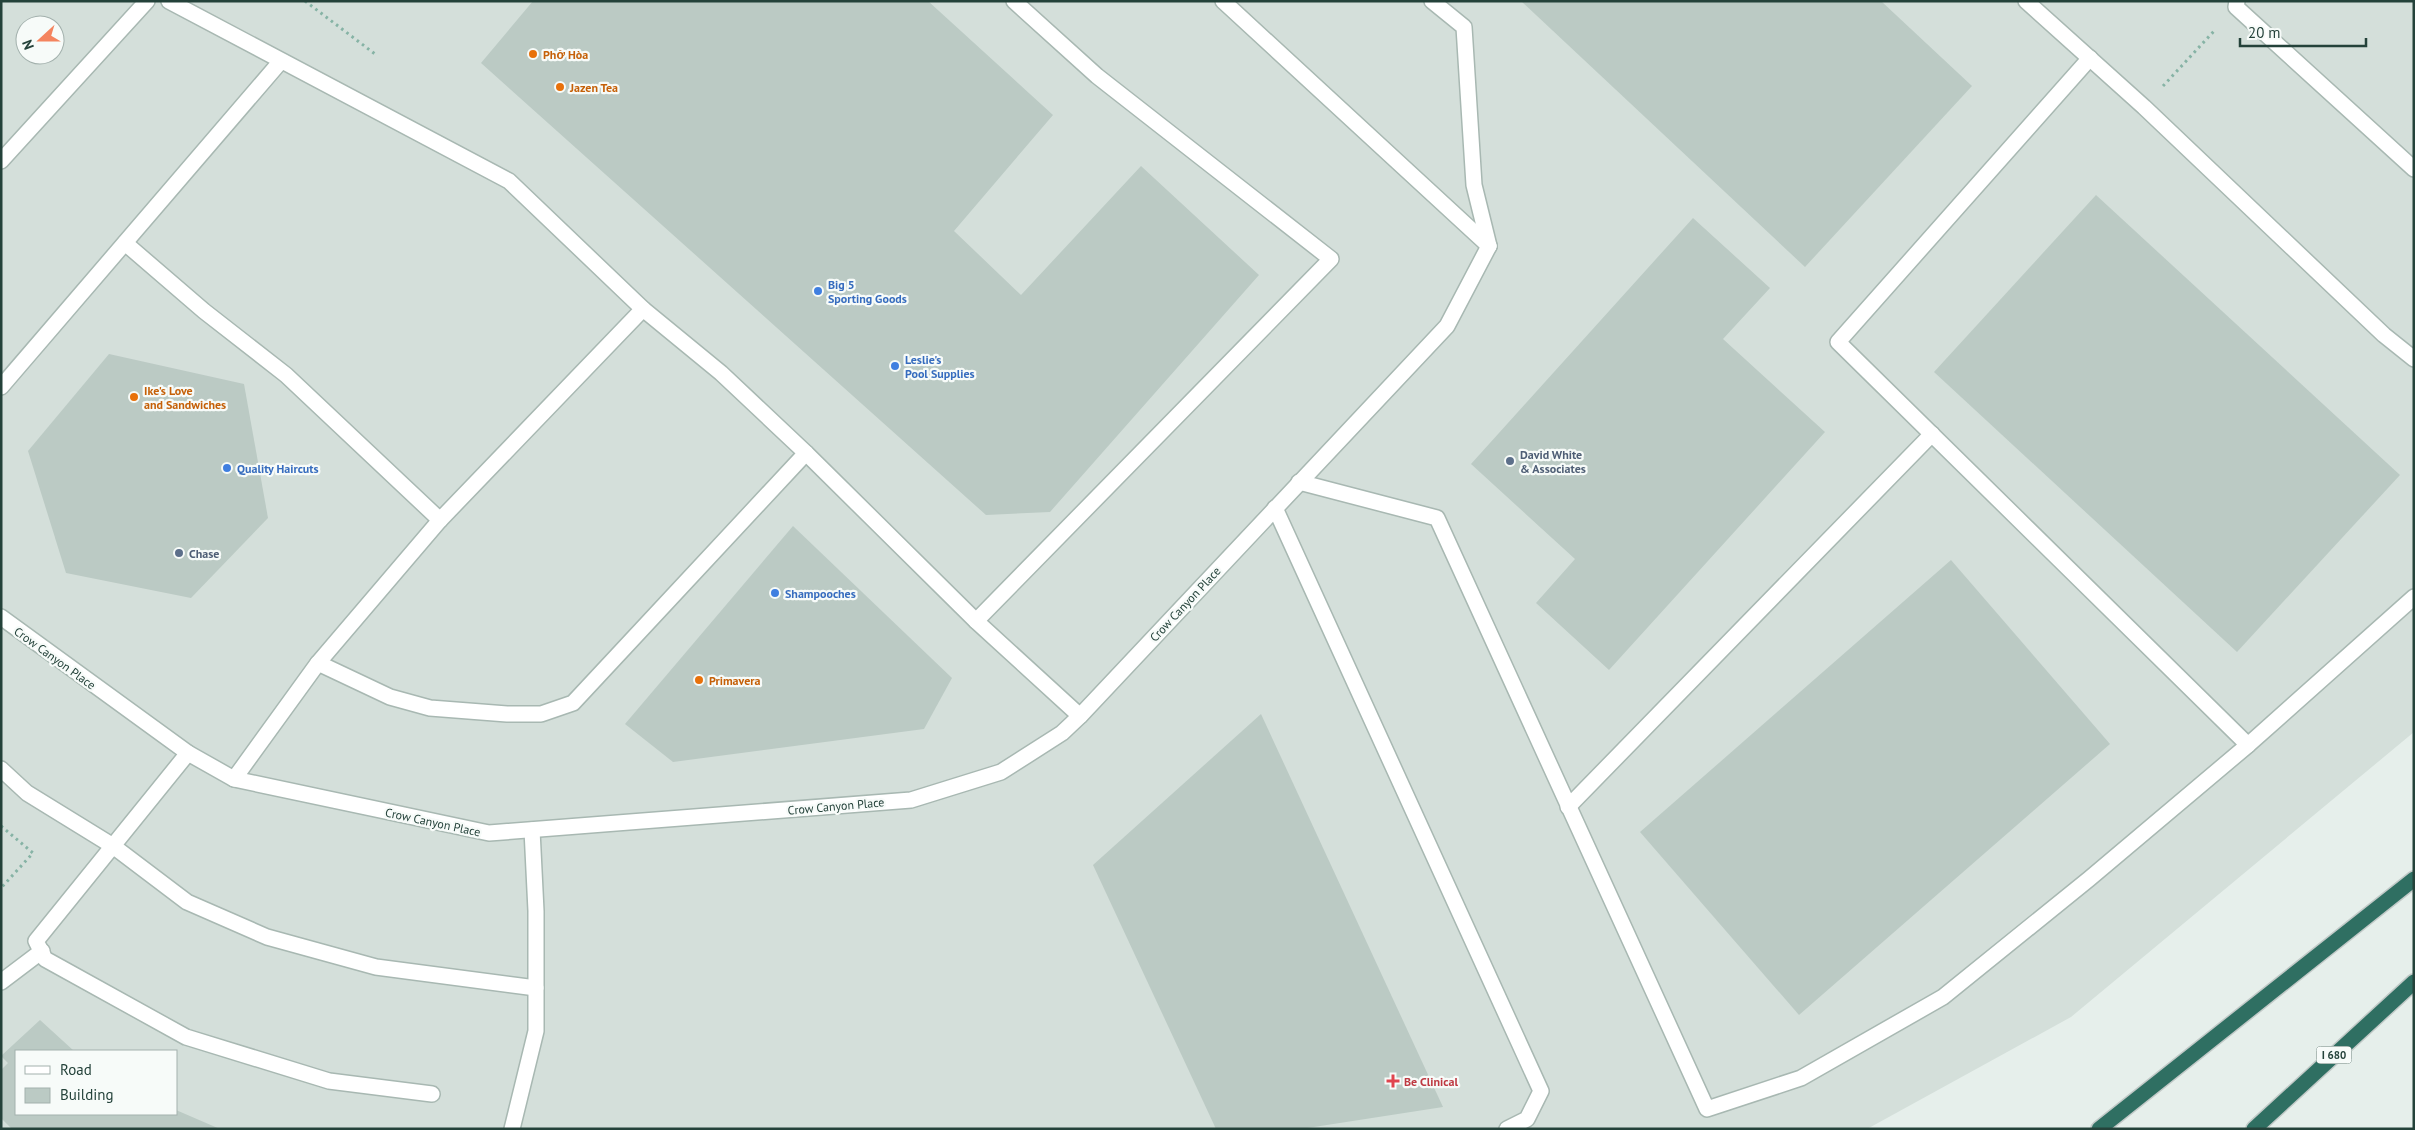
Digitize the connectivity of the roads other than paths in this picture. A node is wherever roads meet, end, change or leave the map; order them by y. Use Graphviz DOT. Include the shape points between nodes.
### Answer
graph roads {
  1 [pos="147,1"];
  2 [pos="169,1"];
  3 [pos="1014,1"];
  4 [pos="1223,1"];
  5 [pos="1432,1"];
  6 [pos="2026,1"];
  7 [pos="2236,4"];
  8 [pos="2090,58"];
  9 [pos="281,61"];
  10 [pos="1,161"];
  11 [pos="2414,169"];
  12 [pos="125,243"];
  13 [pos="1489,246"];
  14 [pos="643,310"];
  15 [pos="2414,359"];
  16 [pos="1,387"];
  17 [pos="1932,434"];
  18 [pos="806,453"];
  19 [pos="1300,482"];
  20 [pos="1275,508"];
  21 [pos="440,520"];
  22 [pos="2414,596"];
  23 [pos="1,617"];
  24 [pos="976,621"];
  25 [pos="318,663"];
  26 [pos="1080,716"];
  27 [pos="2248,745"];
  28 [pos="188,753"];
  29 [pos="1,769"];
  30 [pos="234,779"];
  31 [pos="1568,807"];
  32 [pos="532,830"];
  33 [pos="113,846"];
  34 [pos="2414,879"];
  35 [pos="42,951"];
  36 [pos="1,982"];
  37 [pos="2414,982"];
  38 [pos="536,988"];
  39 [pos="432,1094"];
  40 [pos="512,1129"];
  41 [pos="1507,1129"];
  42 [pos="2099,1129"];
  43 [pos="2254,1129"];
  1 -- 10 [label="street"];
  2 -- 9 [label="street"];
  3 -- 24 [label="street" via="1097,76 1331,259"];
  4 -- 13 [label="street"];
  5 -- 13 [label="street" via="1464,27 1474,185"];
  6 -- 8 [label="street"];
  7 -- 11 [label="street"];
  8 -- 15 [label="street" via="2384,335"];
  8 -- 17 [label="street" via="1838,342"];
  9 -- 12 [label="street"];
  9 -- 14 [label="street" via="509,181"];
  12 -- 16 [label="street"];
  12 -- 21 [label="street" via="286,375"];
  13 -- 19 [label="street, Crow Canyon Place" via="1447,326"];
  14 -- 18 [label="street" via="721,373"];
  14 -- 21 [label="street"];
  17 -- 27 [label="street"];
  17 -- 31 [label="street"];
  18 -- 24 [label="street"];
  18 -- 25 [label="street" via="573,703 541,714 430,708 390,697"];
  19 -- 20 [label="street, Crow Canyon Place"];
  19 -- 31 [label="street" via="1437,518"];
  20 -- 26 [label="street, Crow Canyon Place"];
  20 -- 41 [label="street" via="1541,1091 1527,1118"];
  21 -- 25 [label="street"];
  22 -- 27 [label="street"];
  23 -- 28 [label="street, Crow Canyon Place"];
  24 -- 26 [label="street"];
  25 -- 30 [label="street"];
  26 -- 32 [label="street, Crow Canyon Place" via="1062,733 1001,772 911,800"];
  27 -- 31 [label="street" via="1943,997 1800,1078 1706,1109"];
  28 -- 30 [label="street, Crow Canyon Place"];
  28 -- 33 [label="street"];
  29 -- 33 [label="street" via="28,793"];
  30 -- 32 [label="street, Crow Canyon Place" via="489,833"];
  32 -- 38 [label="street"];
  33 -- 35 [label="street" via="36,941"];
  33 -- 38 [label="street" via="187,902 267,937 376,967"];
  34 -- 42 [label="highway"];
  35 -- 36 [label="street"];
  35 -- 39 [label="street" via="44,959 186,1037 329,1081"];
  37 -- 43 [label="highway, I 680"];
  38 -- 40 [label="street" via="536,1031"];
}
